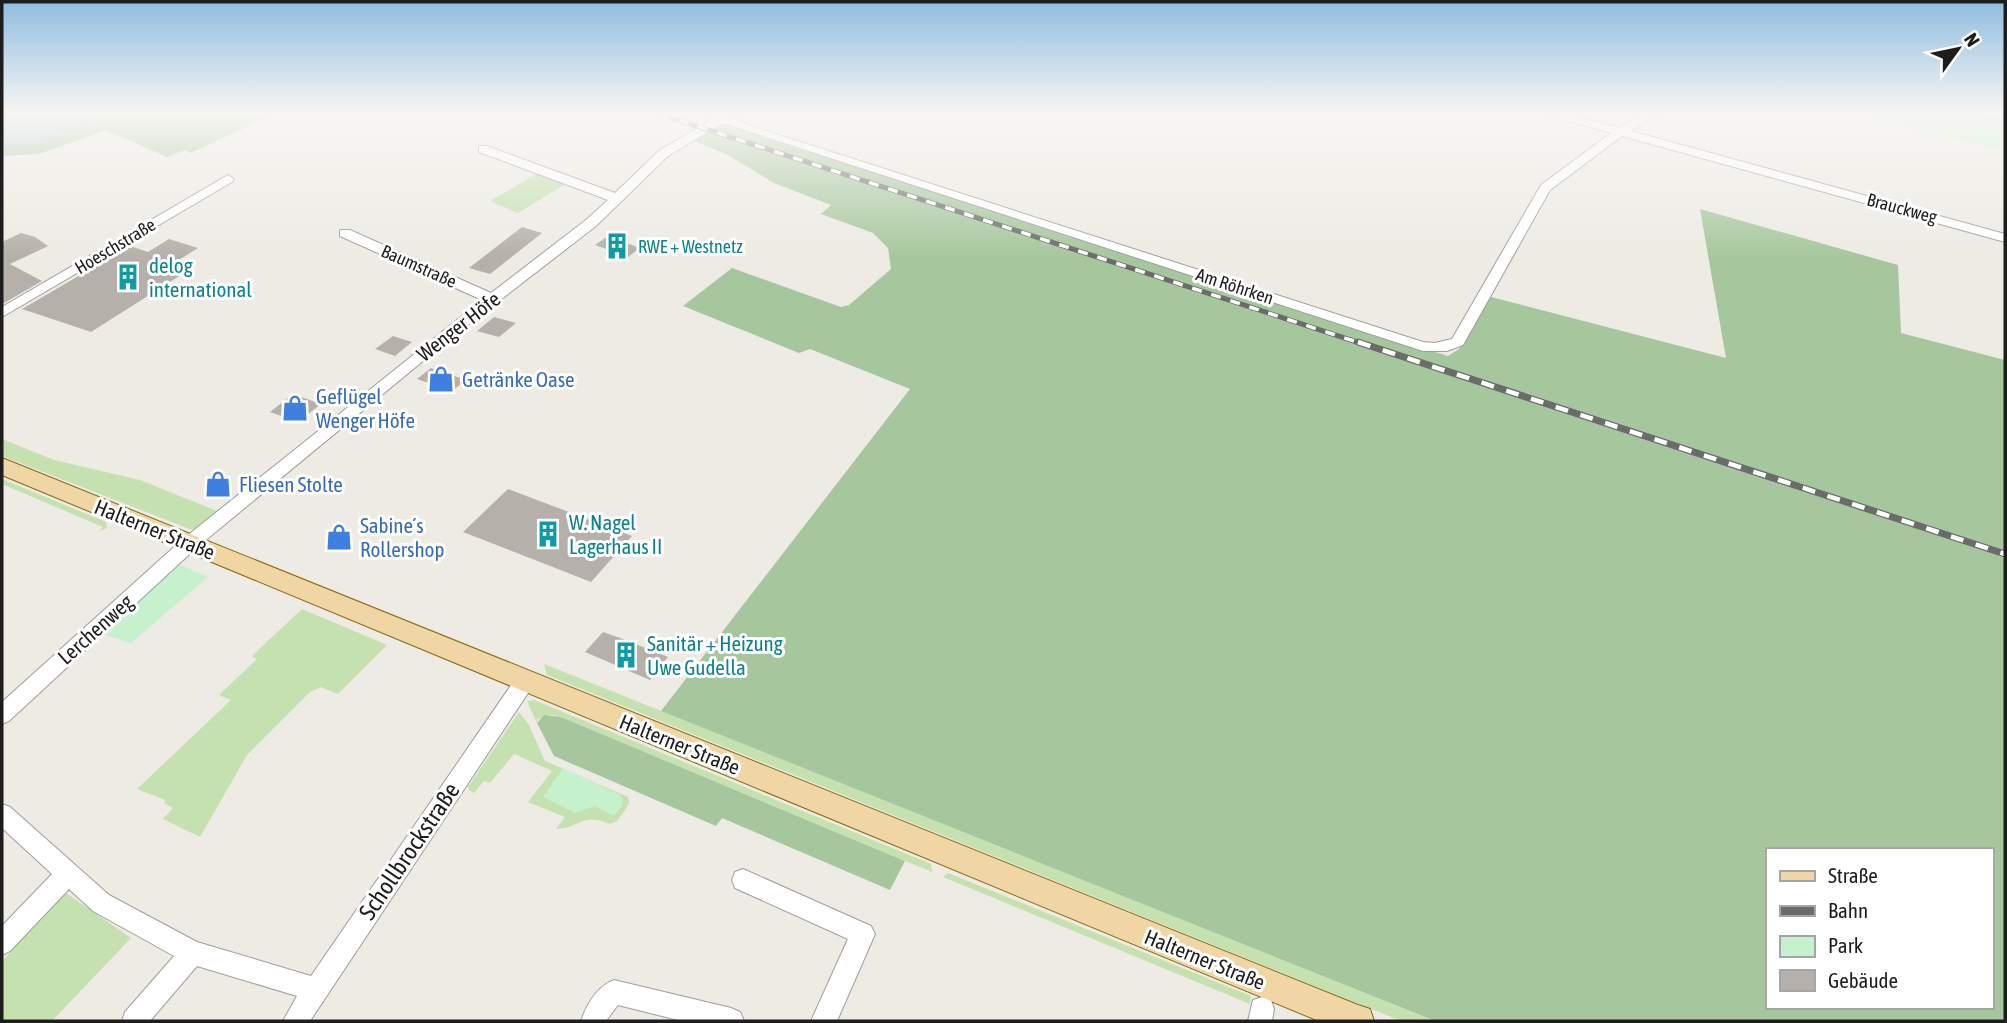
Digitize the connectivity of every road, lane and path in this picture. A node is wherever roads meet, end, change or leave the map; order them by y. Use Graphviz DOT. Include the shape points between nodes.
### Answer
graph roads {
  1 [pos="517,162"];
  2 [pos="655,162"];
  3 [pos="849,162"];
  4 [pos="1577,162"];
  5 [pos="1731,162"];
  6 [pos="228,179"];
  7 [pos="618,199"];
  8 [pos="345,233"];
  9 [pos="2005,238"];
  10 [pos="492,299"];
  11 [pos="2,313"];
  12 [pos="2,466"];
  13 [pos="189,544"];
  14 [pos="525,681"];
  15 [pos="2,715"];
  16 [pos="2,814"];
  17 [pos="68,874"];
  18 [pos="743,880"];
  19 [pos="2,943"];
  20 [pos="193,953"];
  21 [pos="315,989"];
  22 [pos="134,1021"];
  23 [pos="295,1021"];
  24 [pos="593,1021"];
  25 [pos="731,1021"];
  26 [pos="824,1021"];
  27 [pos="1358,1021"];
  1 -- 7 [label="street"];
  2 -- 7 [label="street, Wenger Höfe"];
  3 -- 4 [label="street, Am Röhrken" via="1422,346 1437,347 1458,342 1545,188"];
  5 -- 9 [label="street, Brauckweg"];
  6 -- 11 [label="street, Hoeschstraße"];
  7 -- 10 [label="street, Wenger Höfe"];
  8 -- 10 [label="street, Baumstraße"];
  10 -- 13 [label="street, Wenger Höfe"];
  12 -- 13 [label="main road, Halterner Straße"];
  13 -- 14 [label="main road, Halterner Straße"];
  13 -- 15 [label="street, Lerchenweg"];
  14 -- 21 [label="street, Schollbrockstraße"];
  14 -- 27 [label="main road, Halterner Straße"];
  16 -- 17 [label="street"];
  17 -- 19 [label="street"];
  17 -- 20 [label="street" via="101,902"];
  18 -- 26 [label="street" via="863,934"];
  20 -- 21 [label="street"];
  20 -- 22 [label="street"];
  21 -- 23 [label="street, Schollbrockstraße"];
  24 -- 25 [label="street" via="614,992"];
}
